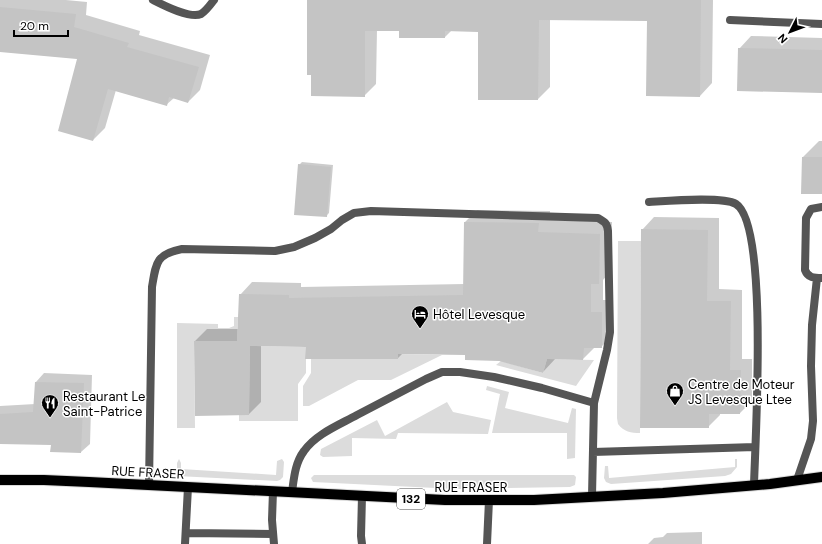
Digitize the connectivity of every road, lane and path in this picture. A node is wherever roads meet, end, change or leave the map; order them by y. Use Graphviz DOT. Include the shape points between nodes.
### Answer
graph roads {
  1 [pos="153,0"];
  2 [pos="214,0"];
  3 [pos="730,20"];
  4 [pos="822,24"];
  5 [pos="649,202"];
  6 [pos="822,208"];
  7 [pos="820,278"];
  8 [pos="594,402"];
  9 [pos="755,447"];
  10 [pos="593,452"];
  11 [pos="822,477"];
  12 [pos="0,480"];
  13 [pos="798,480"];
  14 [pos="149,485"];
  15 [pos="754,485"];
  16 [pos="188,487"];
  17 [pos="273,491"];
  18 [pos="292,492"];
  19 [pos="362,496"];
  20 [pos="592,496"];
  21 [pos="489,500"];
  22 [pos="186,533"];
  23 [pos="273,534"];
  24 [pos="185,544"];
  25 [pos="274,544"];
  26 [pos="362,544"];
  27 [pos="487,544"];
  1 -- 2 [label="lane" via="195,15 202,13"];
  3 -- 4 [label="lane"];
  5 -- 9 [label="lane" via="728,201 736,204 745,214 757,291"];
  6 -- 7 [label="lane" via="811,209 806,218 805,270 810,277"];
  7 -- 13 [label="lane" via="812,325 811,439"];
  8 -- 10 [label="lane"];
  8 -- 14 [label="lane" via="610,332 608,231 605,222 598,218 371,211 354,213 331,229 294,247 276,251 182,249 169,252 160,259 152,287"];
  8 -- 18 [label="lane" via="494,377 442,372 426,378 314,440 299,460"];
  9 -- 10 [label="lane"];
  9 -- 15 [label="lane"];
  10 -- 20 [label="lane"];
  11 -- 13 [label="main road, RUE FRASER / 132"];
  12 -- 14 [label="main road, RUE FRASER / 132"];
  13 -- 15 [label="main road, RUE FRASER / 132"];
  14 -- 16 [label="main road, RUE FRASER / 132"];
  15 -- 20 [label="main road, RUE FRASER / 132"];
  16 -- 17 [label="main road, RUE FRASER / 132"];
  16 -- 22 [label="lane"];
  17 -- 18 [label="main road, RUE FRASER / 132"];
  17 -- 23 [label="lane"];
  18 -- 19 [label="main road, RUE FRASER / 132"];
  19 -- 21 [label="main road, RUE FRASER / 132"];
  19 -- 26 [label="lane"];
  20 -- 21 [label="main road, RUE FRASER / 132"];
  21 -- 27 [label="lane"];
  22 -- 23 [label="lane"];
  22 -- 24 [label="lane"];
  23 -- 25 [label="lane"];
}
